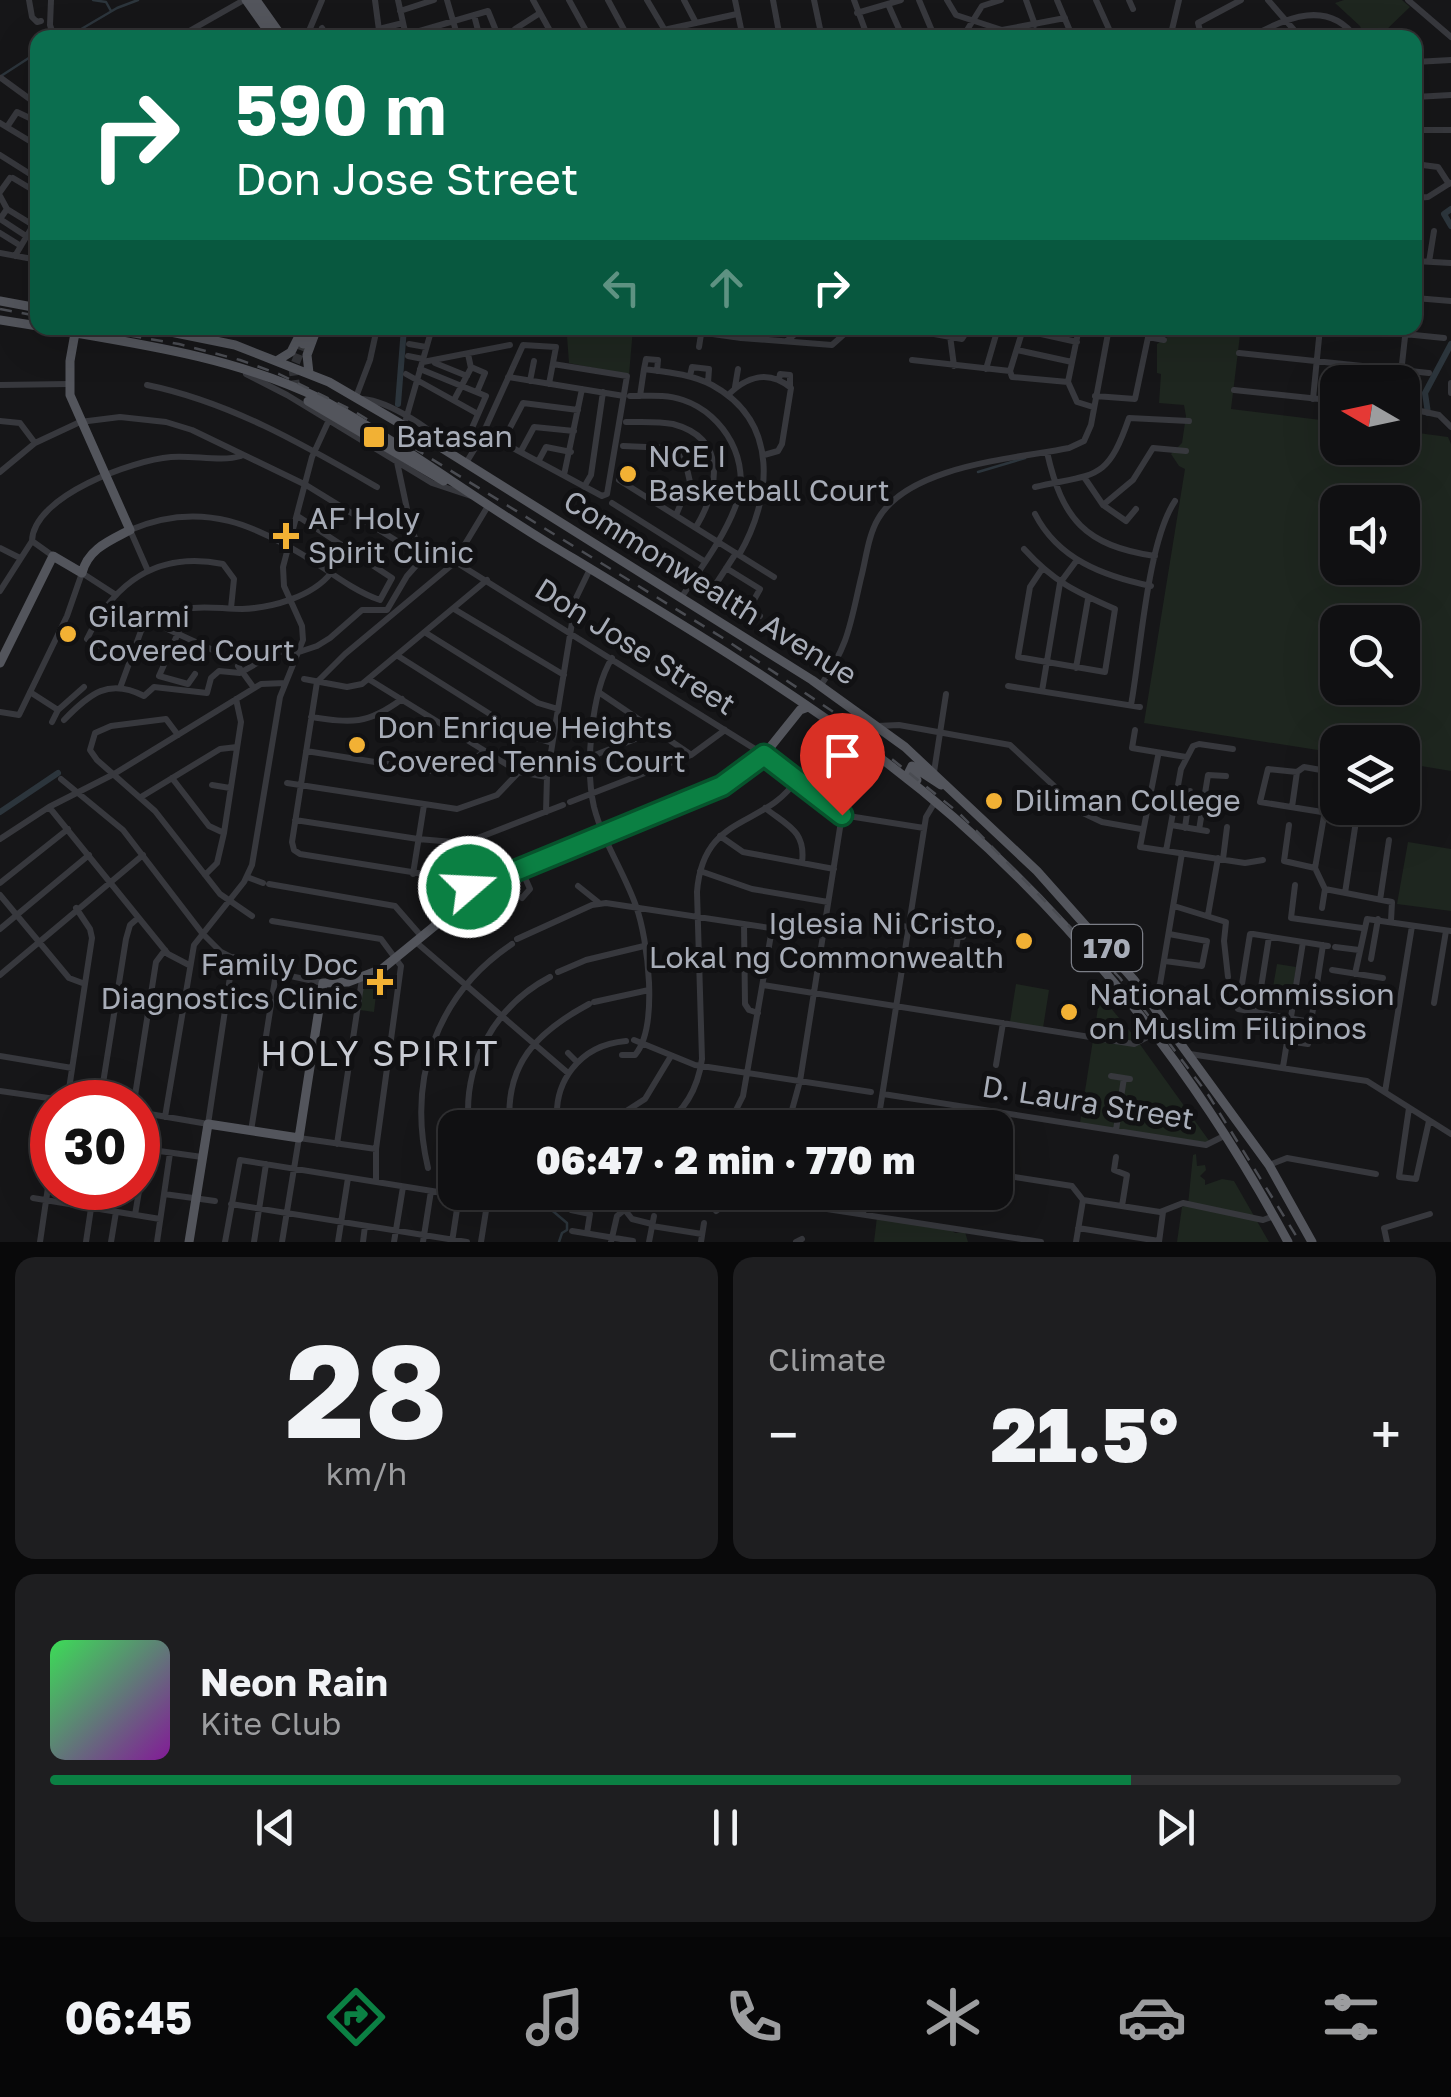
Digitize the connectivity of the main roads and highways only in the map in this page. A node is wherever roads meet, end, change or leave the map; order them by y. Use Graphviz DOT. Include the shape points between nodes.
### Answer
graph roads {
  1 [pos="245,0"];
  2 [pos="256,0"];
  3 [pos="267,30"];
  4 [pos="277,30"];
  5 [pos="0,301"];
  6 [pos="30,307"];
  7 [pos="0,320"];
  8 [pos="30,325"];
  9 [pos="75,335"];
  10 [pos="90,335"];
  11 [pos="182,335"];
  12 [pos="306,335"];
  13 [pos="309,335"];
  14 [pos="298,347"];
  15 [pos="250,350"];
  16 [pos="306,356"];
  17 [pos="278,360"];
  18 [pos="245,368"];
  19 [pos="306,371"];
  20 [pos="297,387"];
  21 [pos="308,401"];
  22 [pos="507,489"];
  23 [pos="473,496"];
  24 [pos="492,508"];
  25 [pos="536,508"];
  26 [pos="526,529"];
  27 [pos="0,663"];
  28 [pos="802,706"];
  29 [pos="970,806"];
  30 [pos="945,812"];
  31 [pos="189,1242"];
  32 [pos="1288,1242"];
  33 [pos="1312,1242"];
  1 -- 3 [label="main road"];
  2 -- 4 [label="main road"];
  5 -- 6 [label="main road"];
  7 -- 8 [label="main road"];
  9 -- 27 [label="main road" via="70,384 80,422 130,530 94,550 82,573 54,556"];
  10 -- 18 [label="main road, Commonwealth Avenue / 170"];
  11 -- 15 [label="main road, Commonwealth Avenue / 170"];
  12 -- 14 [label="main road"];
  13 -- 16 [label="main road"];
  14 -- 16 [label="main road" via="296,356"];
  14 -- 17 [label="main road"];
  15 -- 17 [label="main road, Commonwealth Avenue / 170"];
  15 -- 18 [label="main road" via="257,362"];
  16 -- 19 [label="main road"];
  17 -- 19 [label="main road, Commonwealth Avenue / 170"];
  18 -- 20 [label="main road, Commonwealth Avenue / 170"];
  19 -- 20 [label="main road" via="294,378"];
  19 -- 22 [label="main road, Commonwealth Avenue / 170" via="405,421"];
  20 -- 23 [label="main road, Commonwealth Avenue / 170"];
  21 -- 23 [label="main road"];
  22 -- 24 [label="main road" via="508,502"];
  22 -- 25 [label="main road, Commonwealth Avenue / 170"];
  23 -- 24 [label="main road, Commonwealth Avenue / 170"];
  24 -- 26 [label="main road, Commonwealth Avenue / 170"];
  25 -- 26 [label="main road" via="521,516"];
  25 -- 29 [label="main road, Commonwealth Avenue / 170" via="821,686"];
  26 -- 28 [label="main road, Commonwealth Avenue / 170"];
  28 -- 30 [label="main road, Commonwealth Avenue / 170"];
  28 -- 31 [label="main road" via="764,755 722,786 482,887 397,960 362,979 324,983 298,1138 208,1124 191,1198"];
  29 -- 30 [label="main road" via="911,766 910,774"];
  29 -- 33 [label="main road, Commonwealth Avenue / 170" via="1056,890 1150,1000 1269,1165"];
  30 -- 32 [label="main road, Commonwealth Avenue / 170" via="1056,918 1154,1034"];
}
